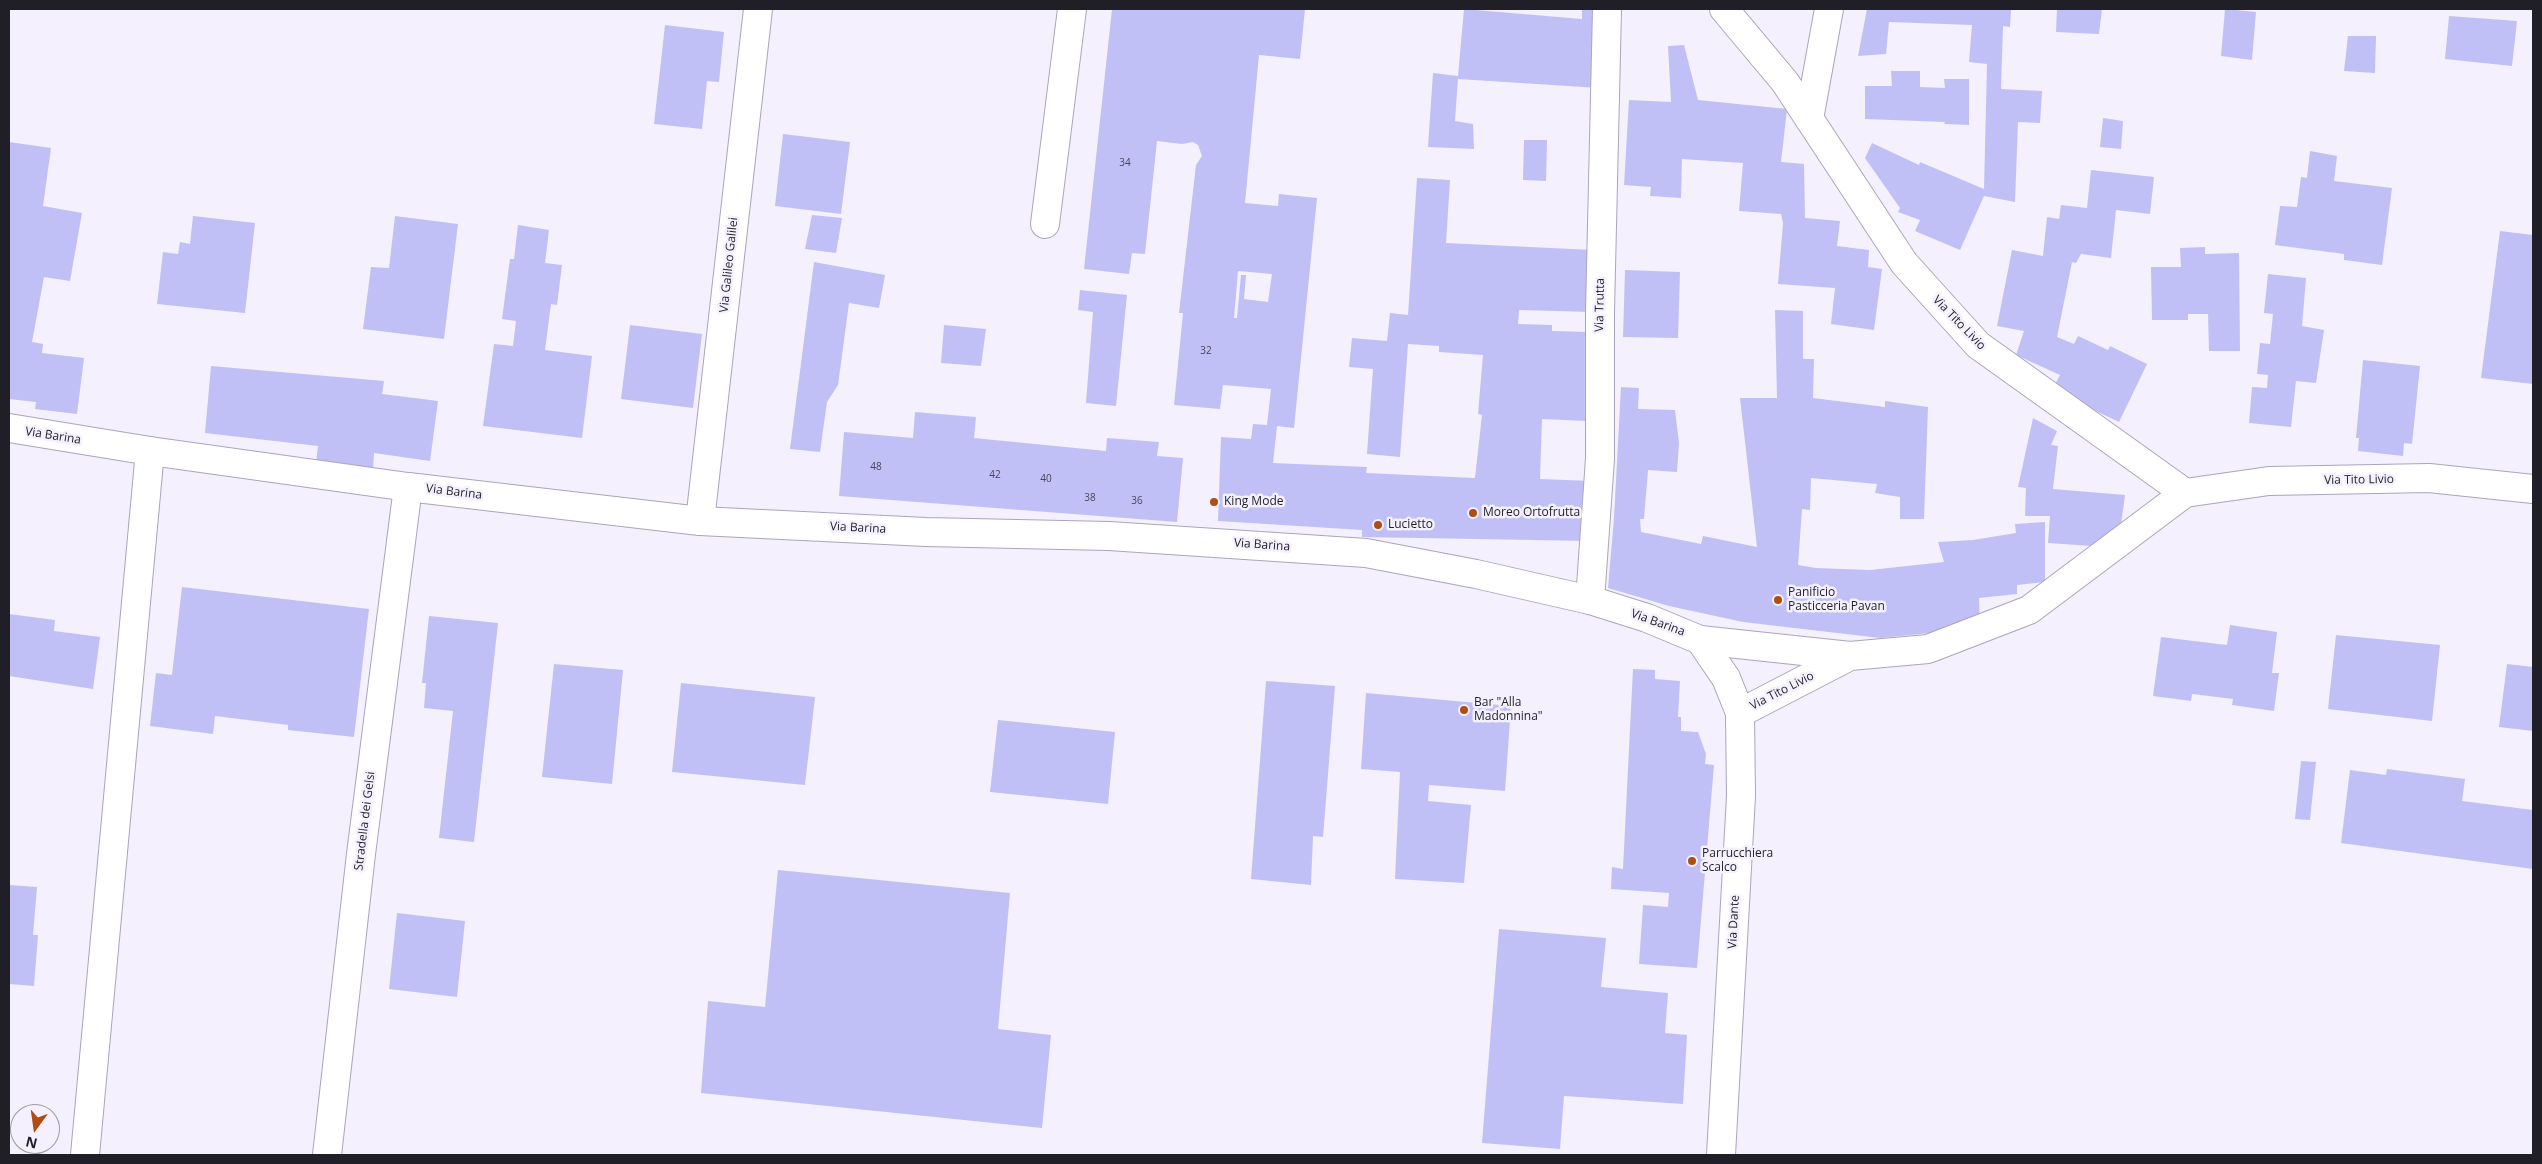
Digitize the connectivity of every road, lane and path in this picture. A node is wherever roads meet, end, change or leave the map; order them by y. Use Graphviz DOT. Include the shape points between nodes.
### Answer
graph roads {
  1 [pos="758,9"];
  2 [pos="1072,9"];
  3 [pos="1607,9"];
  4 [pos="1724,9"];
  5 [pos="1829,9"];
  6 [pos="1809,119"];
  7 [pos="1045,224"];
  8 [pos="9,428"];
  9 [pos="150,451"];
  10 [pos="408,487"];
  11 [pos="2533,489"];
  12 [pos="2185,493"];
  13 [pos="700,520"];
  14 [pos="1590,600"];
  15 [pos="1700,640"];
  16 [pos="1850,656"];
  17 [pos="1740,713"];
  18 [pos="85,1155"];
  19 [pos="327,1155"];
  20 [pos="1721,1155"];
  1 -- 13 [label="street, Via Galileo Galilei"];
  2 -- 7 [label="street"];
  3 -- 14 [label="street, Via Trutta" via="1600,459"];
  4 -- 6 [label="street, Via Tito Livio" via="1785,82"];
  5 -- 6 [label="street"];
  6 -- 12 [label="street, Via Tito Livio" via="1904,263 1978,345"];
  8 -- 9 [label="street, Via Barina"];
  9 -- 10 [label="street, Via Barina"];
  9 -- 18 [label="street"];
  10 -- 13 [label="street, Via Barina"];
  10 -- 19 [label="street, Stradella dei Gelsi"];
  11 -- 12 [label="street, Via Tito Livio" via="2429,478 2269,481"];
  12 -- 16 [label="street, Via Tito Livio" via="2028,610 1928,649"];
  13 -- 14 [label="street, Via Barina" via="926,532 1109,536 1366,553"];
  14 -- 15 [label="street, Via Barina" via="1647,618"];
  15 -- 16 [label="street, Via Tito Livio"];
  15 -- 17 [label="street, Via Dante" via="1726,678"];
  16 -- 17 [label="street, Via Tito Livio"];
  17 -- 20 [label="street, Via Dante" via="1741,796"];
}
